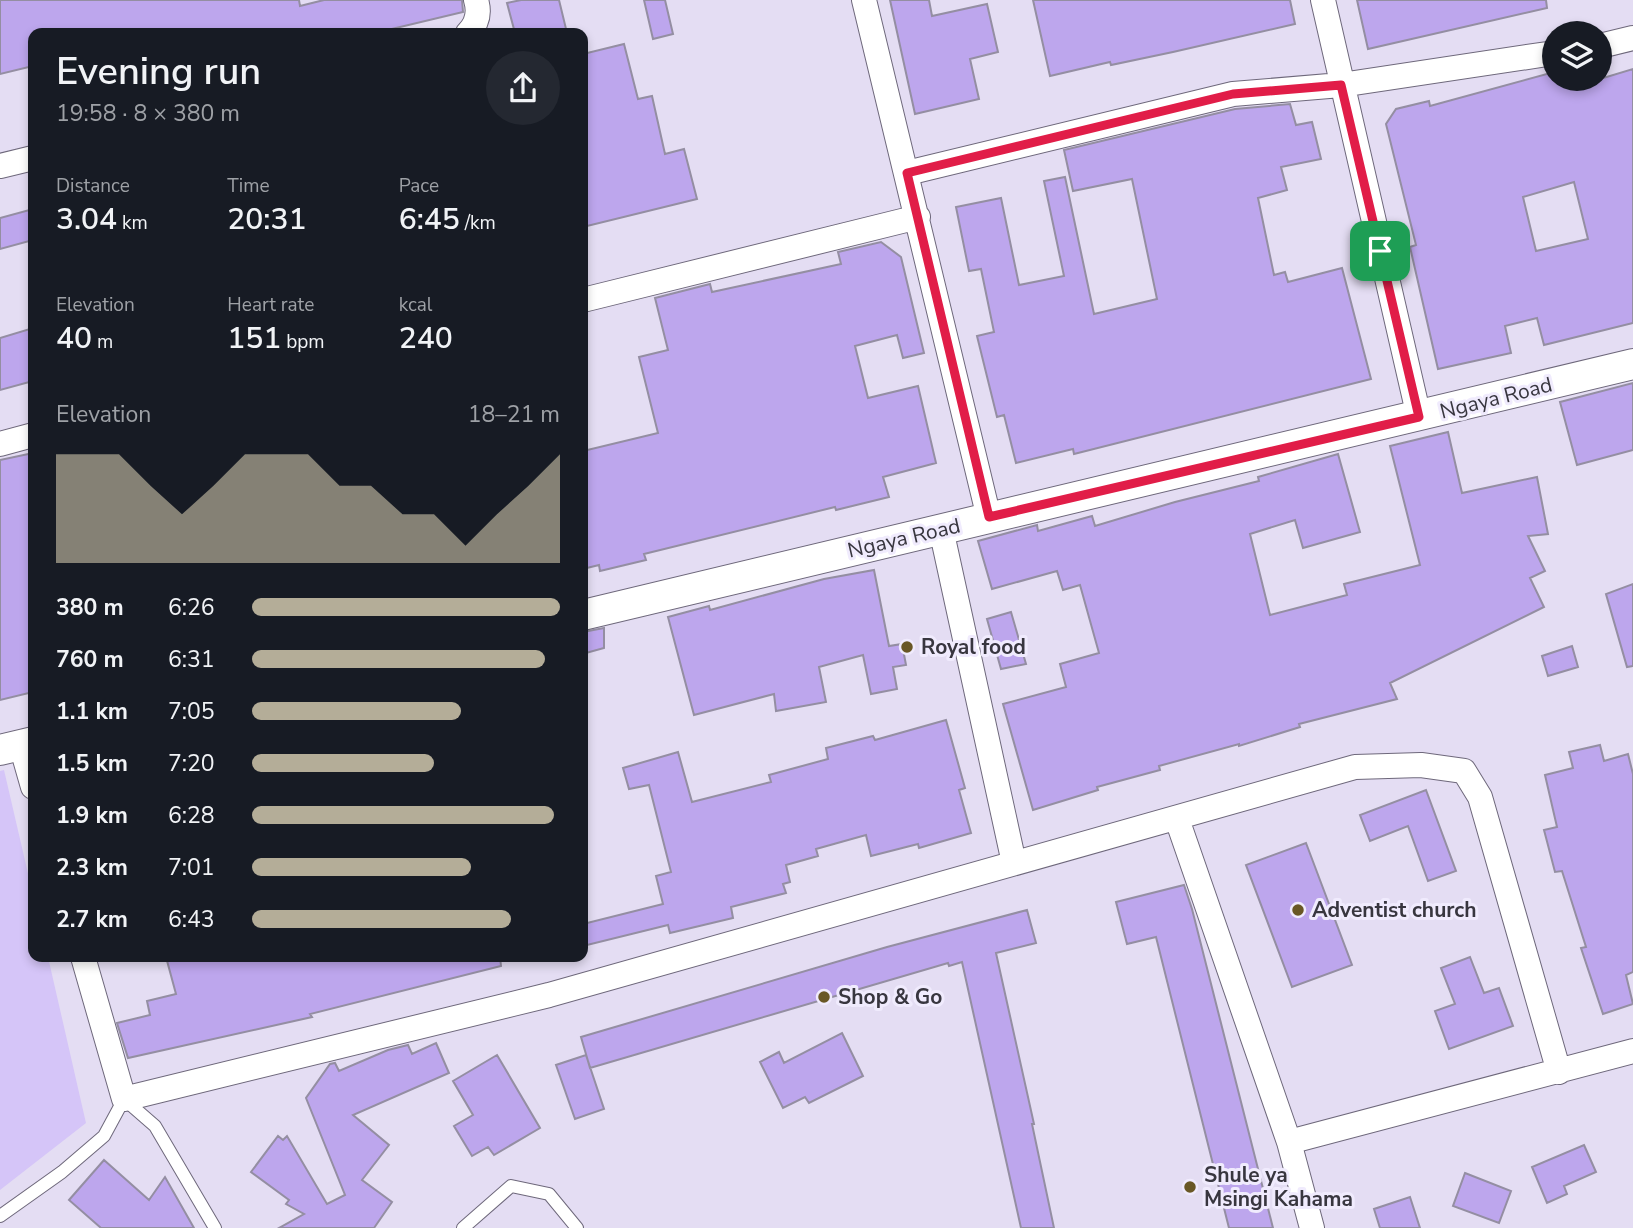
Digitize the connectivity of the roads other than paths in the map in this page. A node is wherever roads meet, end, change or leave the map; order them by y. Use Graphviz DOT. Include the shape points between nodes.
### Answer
graph roads {
  1 [pos="476,0"];
  2 [pos="863,0"];
  3 [pos="1323,0"];
  4 [pos="474,28"];
  5 [pos="1633,38"];
  6 [pos="1612,43"];
  7 [pos="1542,55"];
  8 [pos="1341,85"];
  9 [pos="28,159"];
  10 [pos="0,166"];
  11 [pos="907,173"];
  12 [pos="918,217"];
  13 [pos="588,299"];
  14 [pos="1633,364"];
  15 [pos="1419,417"];
  16 [pos="28,436"];
  17 [pos="0,444"];
  18 [pos="989,517"];
  19 [pos="941,529"];
  20 [pos="588,614"];
  21 [pos="18,745"];
  22 [pos="28,773"];
  23 [pos="1177,819"];
  24 [pos="1014,863"];
  25 [pos="84,962"];
  26 [pos="1633,1051"];
  27 [pos="1559,1072"];
  28 [pos="124,1099"];
  29 [pos="1289,1142"];
  30 [pos="0,1216"];
  31 [pos="215,1228"];
  32 [pos="463,1228"];
  33 [pos="577,1228"];
  34 [pos="1311,1228"];
  1 -- 4 [label="street"];
  2 -- 11 [label="street"];
  3 -- 8 [label="street"];
  5 -- 6 [label="street"];
  7 -- 8 [label="street"];
  8 -- 11 [label="street" via="1233,94"];
  8 -- 15 [label="street"];
  9 -- 10 [label="street"];
  11 -- 12 [label="street"];
  12 -- 13 [label="street"];
  12 -- 18 [label="street"];
  14 -- 15 [label="street, Ngaya Road"];
  15 -- 18 [label="street, Ngaya Road"];
  16 -- 17 [label="street"];
  18 -- 19 [label="street, Ngaya Road"];
  19 -- 20 [label="street, Ngaya Road"];
  19 -- 24 [label="street"];
  21 -- 22 [label="street"];
  23 -- 24 [label="street"];
  23 -- 27 [label="street" via="1355,767 1421,765 1464,771 1480,797"];
  23 -- 29 [label="street"];
  24 -- 28 [label="street" via="549,995"];
  25 -- 28 [label="street"];
  26 -- 27 [label="street"];
  27 -- 29 [label="street"];
  28 -- 30 [label="lane" via="104,1136"];
  28 -- 31 [label="lane" via="155,1126"];
  29 -- 34 [label="street"];
  32 -- 33 [label="lane" via="511,1186 549,1194"];
}
